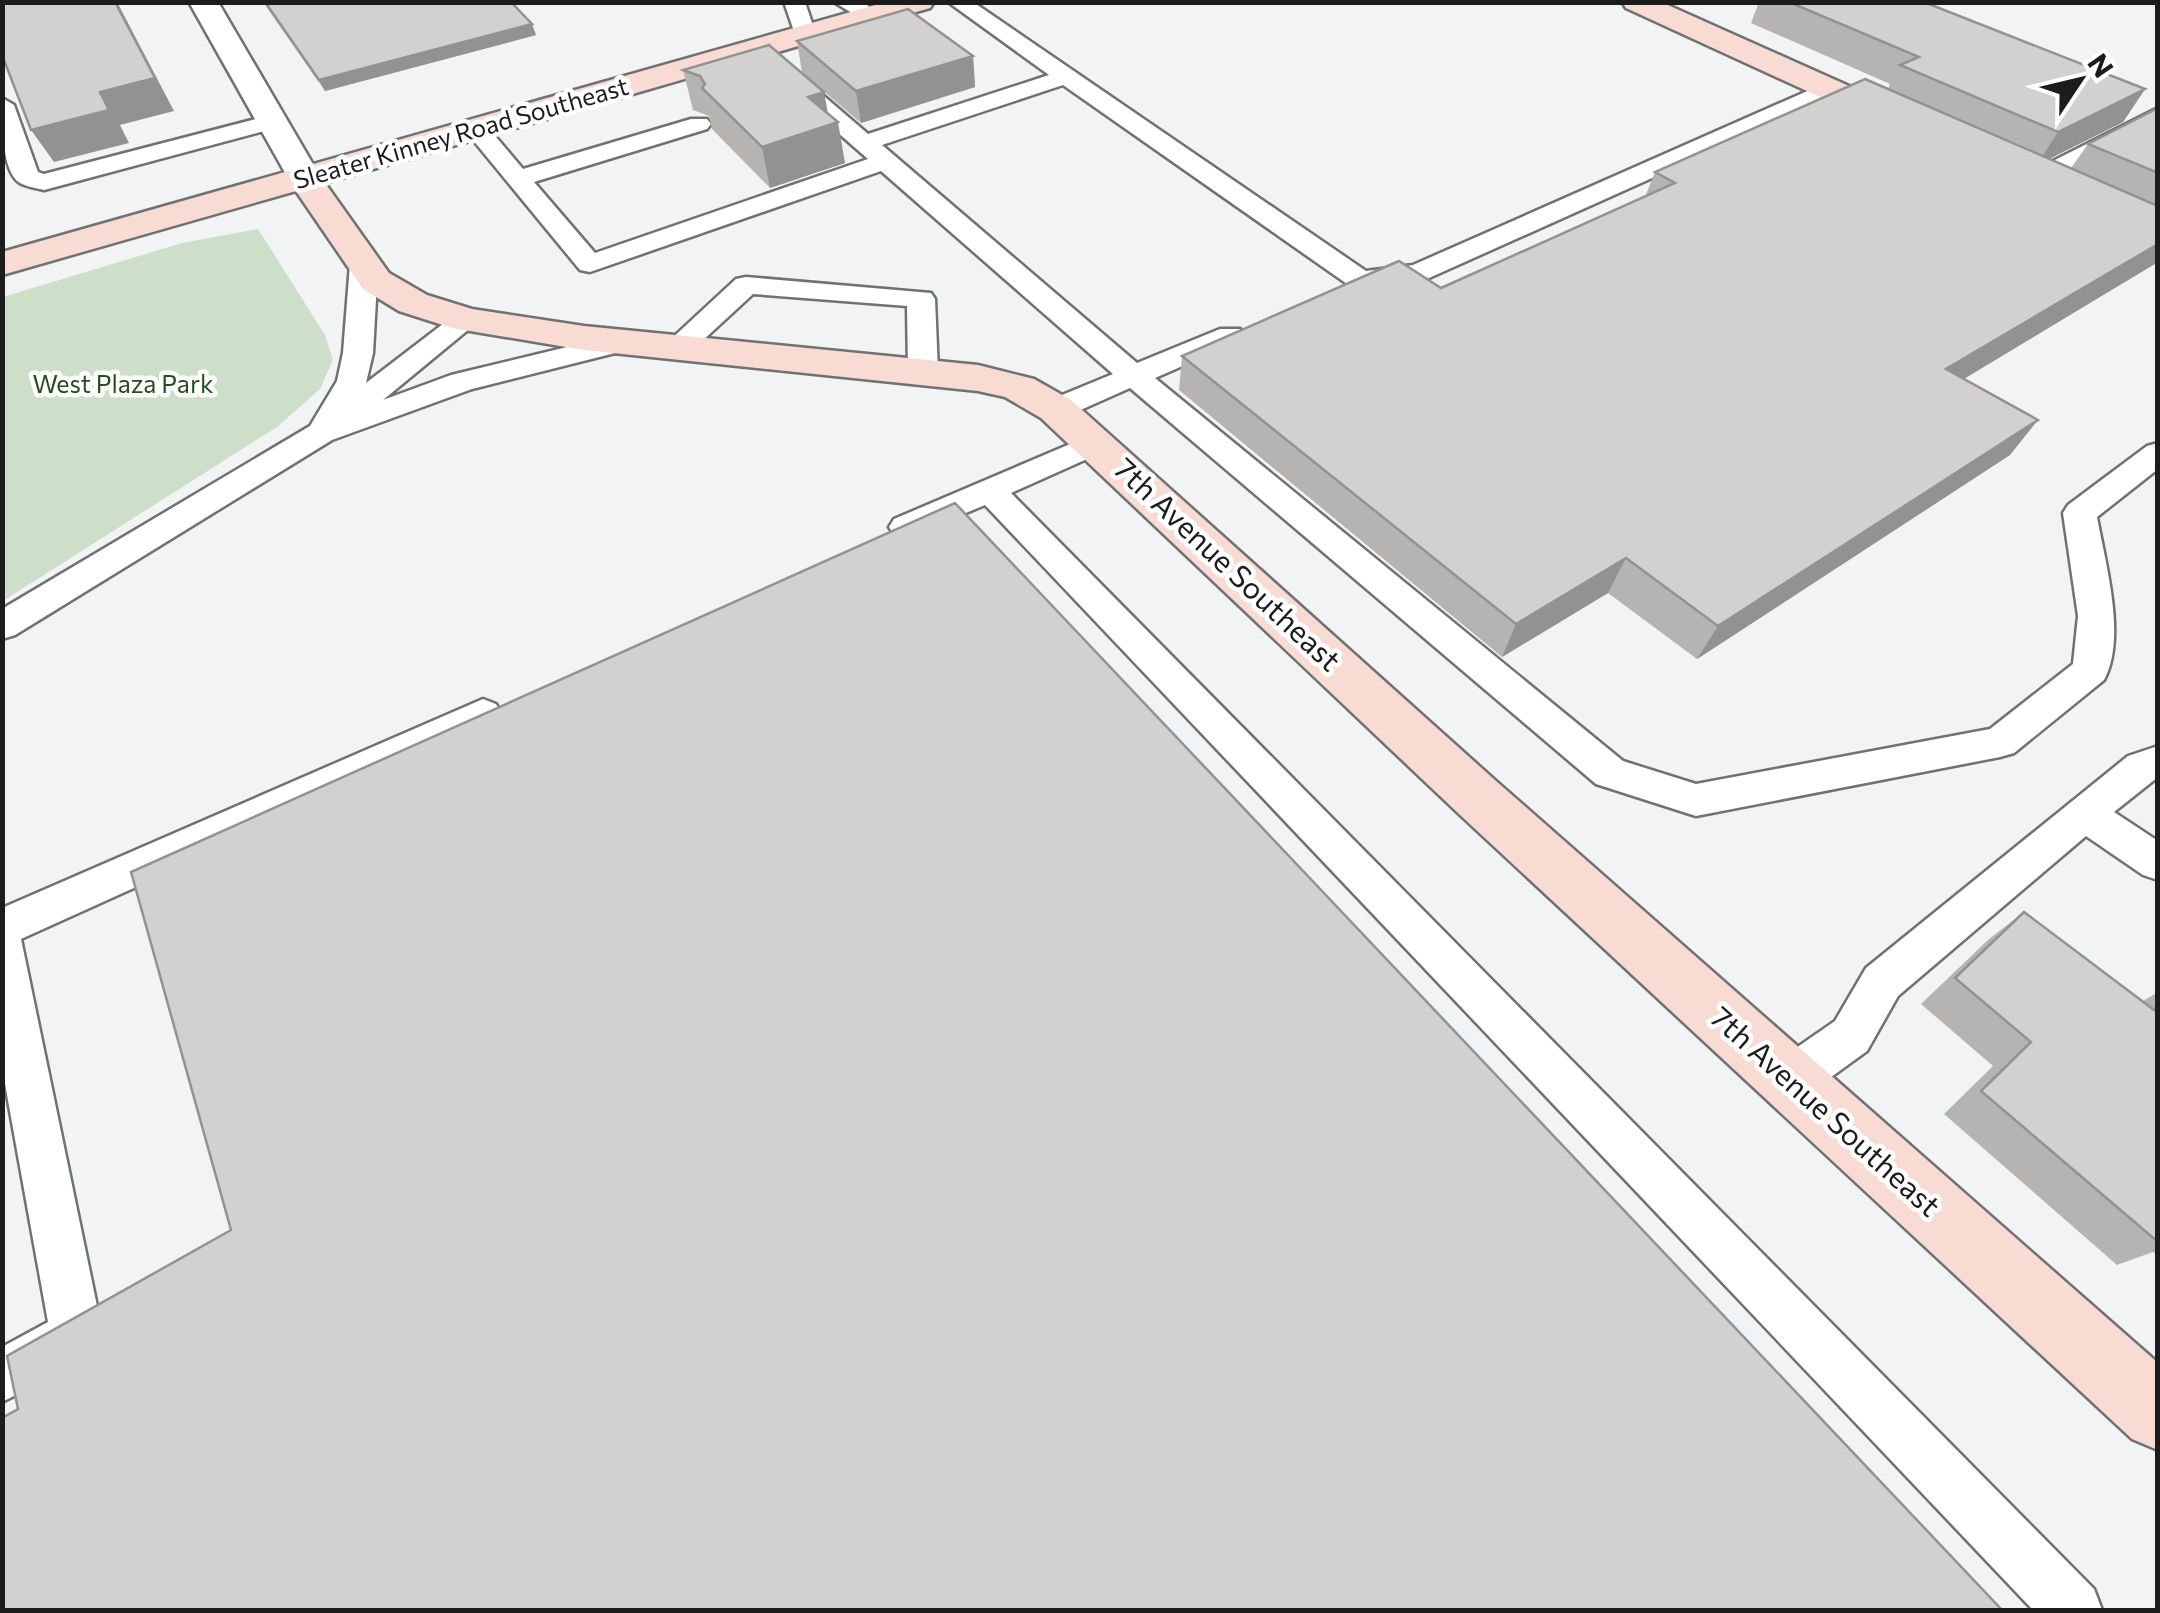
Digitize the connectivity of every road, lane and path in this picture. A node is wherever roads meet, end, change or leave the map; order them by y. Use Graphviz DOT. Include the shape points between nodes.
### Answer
graph roads {
  1 [pos="203,2"];
  2 [pos="794,2"];
  3 [pos="920,2"];
  4 [pos="958,2"];
  5 [pos="1636,2"];
  6 [pos="858,9"];
  7 [pos="804,35"];
  8 [pos="755,49"];
  9 [pos="1066,77"];
  10 [pos="1829,90"];
  11 [pos="2,105"];
  12 [pos="2158,114"];
  13 [pos="272,122"];
  14 [pos="699,124"];
  15 [pos="476,129"];
  16 [pos="1930,135"];
  17 [pos="864,143"];
  18 [pos="885,162"];
  19 [pos="1998,166"];
  20 [pos="304,178"];
  21 [pos="517,180"];
  22 [pos="2032,181"];
  23 [pos="2068,197"];
  24 [pos="2,264"];
  25 [pos="364,264"];
  26 [pos="1360,280"];
  27 [pos="1323,296"];
  28 [pos="466,320"];
  29 [pos="1250,327"];
  30 [pos="625,342"];
  31 [pos="678,348"];
  32 [pos="923,372"];
  33 [pos="1134,376"];
  34 [pos="1056,409"];
  35 [pos="321,433"];
  36 [pos="1096,442"];
  37 [pos="2158,453"];
  38 [pos="988,490"];
  39 [pos="869,543"];
  40 [pos="2,626"];
  41 [pos="520,698"];
  42 [pos="2158,761"];
  43 [pos="2084,812"];
  44 [pos="2158,863"];
  45 [pos="2,928"];
  46 [pos="2,944"];
  47 [pos="1789,1080"];
  48 [pos="2,1376"];
  49 [pos="2158,1413"];
  50 [pos="2073,1610"];
  1 -- 13 [label="street, 7th Avenue Southeast"];
  2 -- 7 [label="lane"];
  3 -- 6 [label="street, Sleater Kinney Road Southeast"];
  4 -- 9 [label="lane"];
  5 -- 10 [label="street"];
  6 -- 7 [label="street, Sleater Kinney Road Southeast"];
  7 -- 8 [label="street, Sleater Kinney Road Southeast"];
  8 -- 15 [label="street, Sleater Kinney Road Southeast"];
  8 -- 17 [label="lane"];
  9 -- 17 [label="lane"];
  9 -- 26 [label="lane"];
  10 -- 16 [label="street"];
  10 -- 26 [label="lane" via="1419,272"];
  11 -- 13 [label="lane" via="26,176 44,182"];
  12 -- 22 [label="lane"];
  13 -- 20 [label="street, 7th Avenue Southeast"];
  14 -- 21 [label="lane"];
  15 -- 20 [label="street, Sleater Kinney Road Southeast"];
  15 -- 21 [label="lane"];
  17 -- 18 [label="lane"];
  18 -- 21 [label="lane" via="590,264"];
  18 -- 33 [label="lane"];
  19 -- 22 [label="street"];
  20 -- 24 [label="street, Sleater Kinney Road Southeast"];
  20 -- 25 [label="street, 7th Avenue Southeast"];
  22 -- 23 [label="street"];
  25 -- 28 [label="street, 7th Avenue Southeast" via="376,281 413,304"];
  25 -- 35 [label="lane" via="352,381"];
  26 -- 27 [label="lane"];
  28 -- 30 [label="street, 7th Avenue Southeast"];
  28 -- 35 [label="lane"];
  29 -- 33 [label="lane"];
  30 -- 31 [label="street, 7th Avenue Southeast"];
  30 -- 35 [label="lane" via="494,372"];
  31 -- 32 [label="street, 7th Avenue Southeast"];
  31 -- 32 [label="lane" via="746,285 921,300"];
  32 -- 34 [label="street, 7th Avenue Southeast" via="1018,388"];
  33 -- 34 [label="lane"];
  33 -- 37 [label="lane" via="1610,773 1696,800 2000,742 2091,670 2096,616 2080,514"];
  34 -- 36 [label="street, 7th Avenue Southeast"];
  35 -- 40 [label="lane"];
  36 -- 38 [label="lane"];
  36 -- 47 [label="street, 7th Avenue Southeast"];
  38 -- 39 [label="lane"];
  38 -- 50 [label="lane"];
  41 -- 45 [label="lane"];
  42 -- 43 [label="lane"];
  43 -- 44 [label="lane"];
  43 -- 47 [label="lane" via="1882,982 1851,1036"];
  46 -- 48 [label="lane" via="77,1335"];
  47 -- 49 [label="street, 7th Avenue Southeast"];
}
